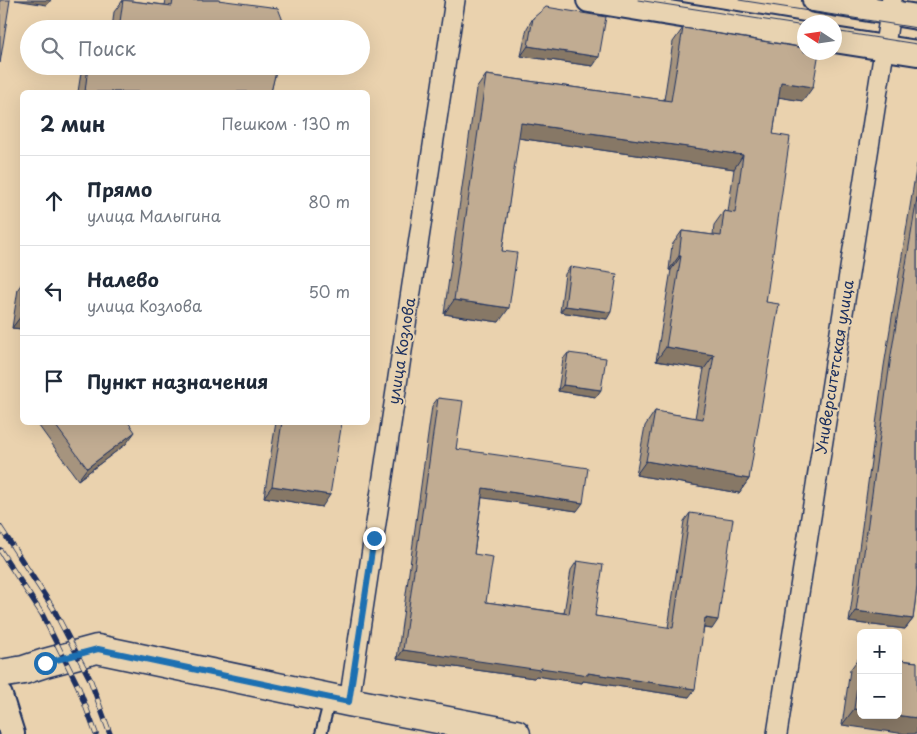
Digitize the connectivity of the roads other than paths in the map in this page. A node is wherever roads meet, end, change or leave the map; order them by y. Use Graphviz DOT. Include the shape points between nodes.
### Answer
graph roads {
  1 [pos="455,0"];
  2 [pos="589,0"];
  3 [pos="815,0"];
  4 [pos="891,7"];
  5 [pos="917,17"];
  6 [pos="797,34"];
  7 [pos="842,41"];
  8 [pos="884,48"];
  9 [pos="917,53"];
  10 [pos="0,674"];
  11 [pos="0,696"];
  12 [pos="340,700"];
  13 [pos="12,734"];
  14 [pos="321,734"];
  15 [pos="516,734"];
  16 [pos="777,734"];
  1 -- 12 [label="street, улица Козлова"];
  2 -- 6 [label="street"];
  3 -- 4 [label="street"];
  4 -- 5 [label="street"];
  4 -- 8 [label="street, Университетская улица"];
  7 -- 8 [label="street"];
  8 -- 9 [label="street"];
  8 -- 16 [label="street, Университетская улица"];
  10 -- 12 [label="main road" via="98,649"];
  11 -- 13 [label="street"];
  12 -- 14 [label="lane"];
  12 -- 15 [label="main road"];
}
